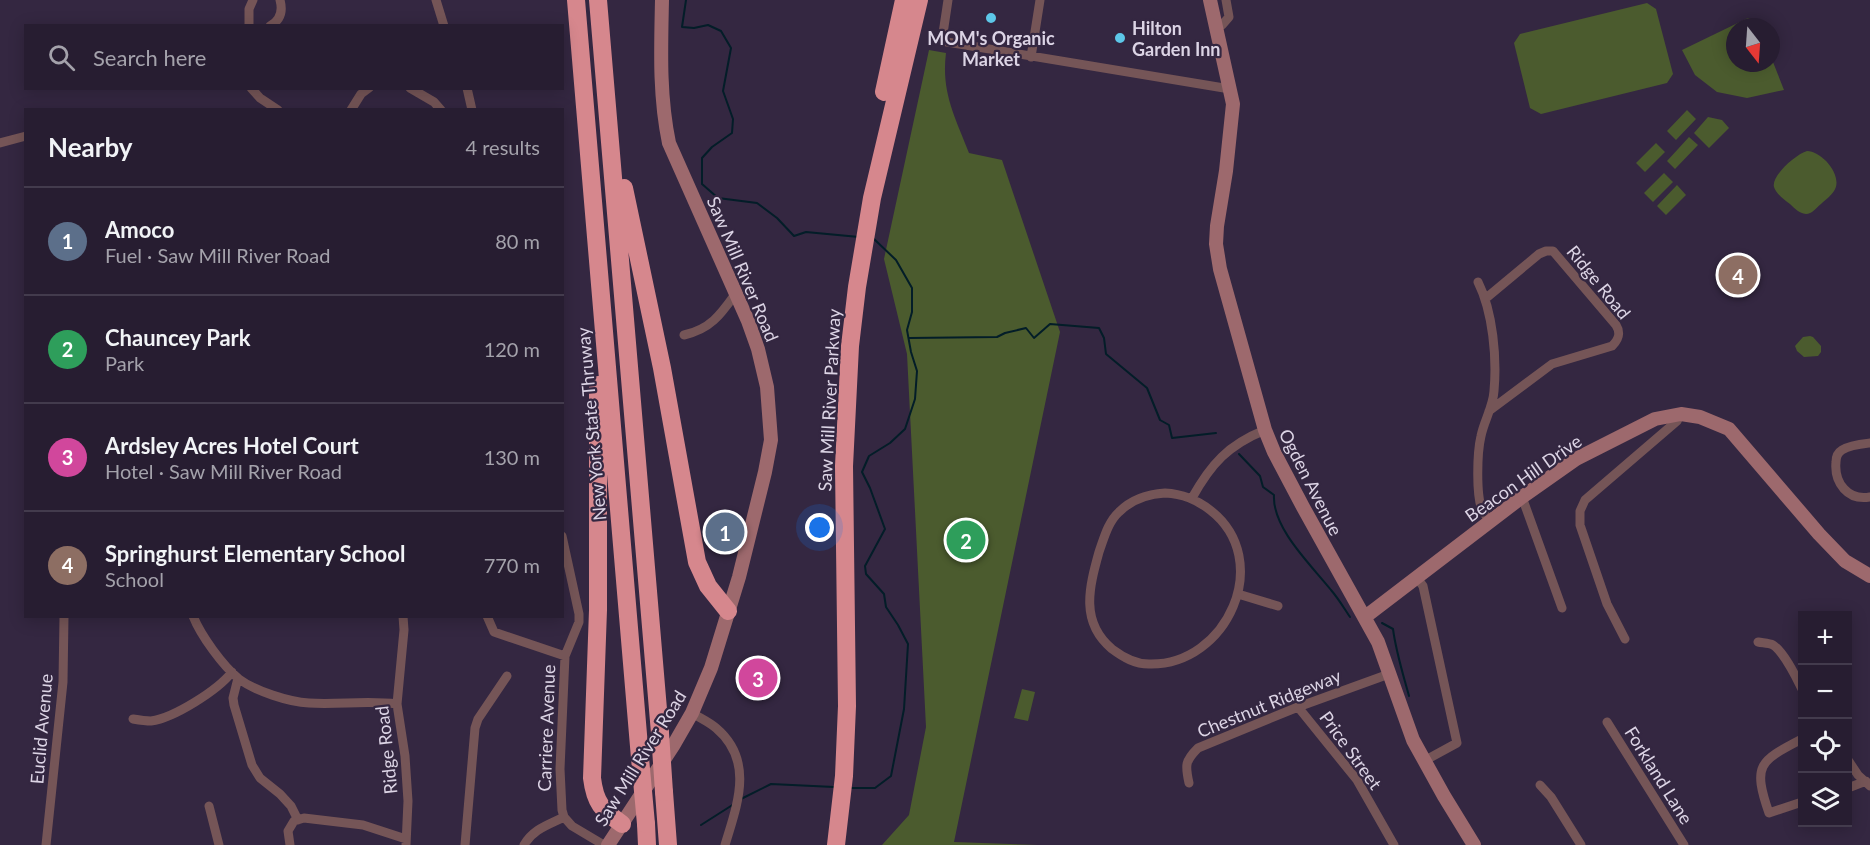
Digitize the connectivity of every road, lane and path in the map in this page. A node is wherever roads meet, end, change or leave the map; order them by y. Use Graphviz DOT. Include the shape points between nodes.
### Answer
graph roads {
  1 [pos="253,0"];
  2 [pos="280,0"];
  3 [pos="436,0"];
  4 [pos="576,0"];
  5 [pos="598,0"];
  6 [pos="663,0"];
  7 [pos="904,0"];
  8 [pos="919,0"];
  9 [pos="948,0"];
  10 [pos="1040,0"];
  11 [pos="1210,0"];
  12 [pos="1226,0"];
  13 [pos="249,24"];
  14 [pos="273,24"];
  15 [pos="443,24"];
  16 [pos="1216,27"];
  17 [pos="1031,57"];
  18 [pos="604,76"];
  19 [pos="1230,89"];
  20 [pos="253,90"];
  21 [pos="366,90"];
  22 [pos="413,90"];
  23 [pos="467,90"];
  24 [pos="275,108"];
  25 [pos="352,108"];
  26 [pos="439,108"];
  27 [pos="472,108"];
  28 [pos="24,136"];
  29 [pos="0,142"];
  30 [pos="862,226"];
  31 [pos="599,270"];
  32 [pos="1478,282"];
  33 [pos="736,293"];
  34 [pos="1485,299"];
  35 [pos="684,335"];
  36 [pos="1489,411"];
  37 [pos="1680,414"];
  38 [pos="1265,430"];
  39 [pos="1870,443"];
  40 [pos="1522,497"];
  41 [pos="1870,497"];
  42 [pos="1192,498"];
  43 [pos="1490,521"];
  44 [pos="564,545"];
  45 [pos="1870,576"];
  46 [pos="1417,578"];
  47 [pos="1238,594"];
  48 [pos="1278,606"];
  49 [pos="1562,608"];
  50 [pos="728,611"];
  51 [pos="1365,617"];
  52 [pos="64,618"];
  53 [pos="194,618"];
  54 [pos="403,618"];
  55 [pos="488,618"];
  56 [pos="1624,639"];
  57 [pos="1758,642"];
  58 [pos="565,656"];
  59 [pos="1389,674"];
  60 [pos="235,675"];
  61 [pos="507,676"];
  62 [pos="1798,680"];
  63 [pos="396,704"];
  64 [pos="1298,707"];
  65 [pos="692,713"];
  66 [pos="133,718"];
  67 [pos="1607,722"];
  68 [pos="1798,742"];
  69 [pos="1424,761"];
  70 [pos="1852,766"];
  71 [pos="1189,783"];
  72 [pos="1868,783"];
  73 [pos="1540,785"];
  74 [pos="1852,787"];
  75 [pos="836,802"];
  76 [pos="1798,804"];
  77 [pos="209,806"];
  78 [pos="564,817"];
  79 [pos="298,820"];
  80 [pos="622,824"];
  81 [pos="406,842"];
  82 [pos="46,845"];
  83 [pos="219,845"];
  84 [pos="290,845"];
  85 [pos="465,845"];
  86 [pos="524,845"];
  87 [pos="606,845"];
  88 [pos="647,845"];
  89 [pos="668,845"];
  90 [pos="725,845"];
  91 [pos="825,845"];
  92 [pos="836,845"];
  93 [pos="1394,845"];
  94 [pos="1474,845"];
  95 [pos="1581,845"];
  96 [pos="1684,845"];
  1 -- 13 [label="street"];
  2 -- 14 [label="street" via="281,14"];
  3 -- 15 [label="street"];
  4 -- 31 [label="highway, New York State Thruway"];
  5 -- 18 [label="highway"];
  6 -- 33 [label="street, Saw Mill River Road" via="661,80 669,143"];
  7 -- 30 [label="highway, Saw Mill River Parkway"];
  8 -- 30 [label="highway, Saw Mill River Parkway"];
  9 -- 17 [label="street" via="942,40"];
  10 -- 17 [label="street"];
  11 -- 16 [label="street, Ogden Avenue"];
  12 -- 16 [label="street" via="1229,17"];
  16 -- 19 [label="street, Ogden Avenue"];
  17 -- 19 [label="street"];
  18 -- 50 [label="highway" via="695,551 704,579"];
  18 -- 89 [label="highway, bridge"];
  19 -- 38 [label="street, Ogden Avenue" via="1233,104 1216,244"];
  20 -- 24 [label="street"];
  21 -- 25 [label="street"];
  22 -- 26 [label="street"];
  23 -- 27 [label="street"];
  28 -- 29 [label="street"];
  30 -- 75 [label="highway, Saw Mill River Parkway" via="841,345 835,426 839,776"];
  31 -- 80 [label="highway" via="598,610 592,778 602,808"];
  31 -- 88 [label="highway, New York State Thruway, bridge"];
  32 -- 34 [label="street"];
  33 -- 35 [label="street" via="720,316 698,332"];
  33 -- 50 [label="street, Saw Mill River Road" via="765,375 771,440"];
  34 -- 36 [label="street" via="1495,365"];
  34 -- 36 [label="street, Ridge Road" via="1539,254 1553,251 1616,325 1619,334 1612,346 1552,364"];
  36 -- 43 [label="street" via="1480,438 1478,479 1482,510"];
  37 -- 40 [label="street, Beacon Hill Drive" via="1655,419 1576,459"];
  37 -- 45 [label="street, Beacon Hill Drive" via="1729,429 1819,534 1845,561"];
  37 -- 56 [label="street" via="1677,421 1585,500 1580,511 1580,525 1594,569"];
  38 -- 42 [label="street" via="1245,438 1223,455 1204,476"];
  38 -- 51 [label="street, Ogden Avenue"];
  39 -- 41 [label="street" via="1842,450 1835,467 1838,483 1844,490"];
  40 -- 43 [label="street, Beacon Hill Drive"];
  40 -- 49 [label="street"];
  42 -- 47 [label="street" via="1218,517 1231,534 1240,567"];
  42 -- 47 [label="street" via="1150,494 1131,502 1115,517 1103,539 1090,592 1090,611 1097,633 1133,662 1156,664 1176,660 1213,638"];
  43 -- 46 [label="street, Beacon Hill Drive"];
  44 -- 58 [label="street, Carriere Avenue" via="579,614"];
  46 -- 51 [label="street, Beacon Hill Drive"];
  46 -- 69 [label="street" via="1423,586 1456,743"];
  47 -- 48 [label="street"];
  50 -- 65 [label="street, Saw Mill River Road" via="706,683"];
  51 -- 59 [label="street, Ogden Avenue"];
  52 -- 82 [label="street, Euclid Avenue" via="63,682"];
  53 -- 60 [label="street" via="200,632"];
  54 -- 63 [label="street, Ridge Road"];
  55 -- 58 [label="street" via="495,632"];
  57 -- 62 [label="street" via="1776,647"];
  58 -- 78 [label="street, Carriere Avenue" via="560,769"];
  59 -- 64 [label="street, Chestnut Ridgeway"];
  59 -- 69 [label="street, Ogden Avenue"];
  60 -- 63 [label="street" via="284,700"];
  60 -- 66 [label="street" via="173,715 149,721"];
  60 -- 79 [label="street" via="234,705 252,765 260,778 291,806"];
  61 -- 85 [label="street" via="475,728"];
  63 -- 81 [label="street, Ridge Road" via="405,756"];
  64 -- 71 [label="street, Chestnut Ridgeway" via="1198,748 1187,759"];
  64 -- 93 [label="street, Price Street" via="1357,780"];
  65 -- 80 [label="street, Saw Mill River Road"];
  65 -- 90 [label="street" via="726,739 736,760 741,785"];
  67 -- 96 [label="street, Forkland Lane"];
  68 -- 76 [label="street" via="1772,755 1762,767 1760,780 1769,813"];
  69 -- 94 [label="street, Ogden Avenue"];
  70 -- 72 [label="street"];
  72 -- 74 [label="street"];
  73 -- 95 [label="street"];
  75 -- 91 [label="highway, Saw Mill River Parkway"];
  75 -- 92 [label="highway, Saw Mill River Parkway"];
  77 -- 83 [label="street"];
  78 -- 86 [label="street" via="535,830"];
  78 -- 87 [label="street" via="572,826"];
  79 -- 81 [label="street" via="363,825"];
  79 -- 84 [label="street" via="288,831"];
  80 -- 87 [label="street, Saw Mill River Road"];
}
